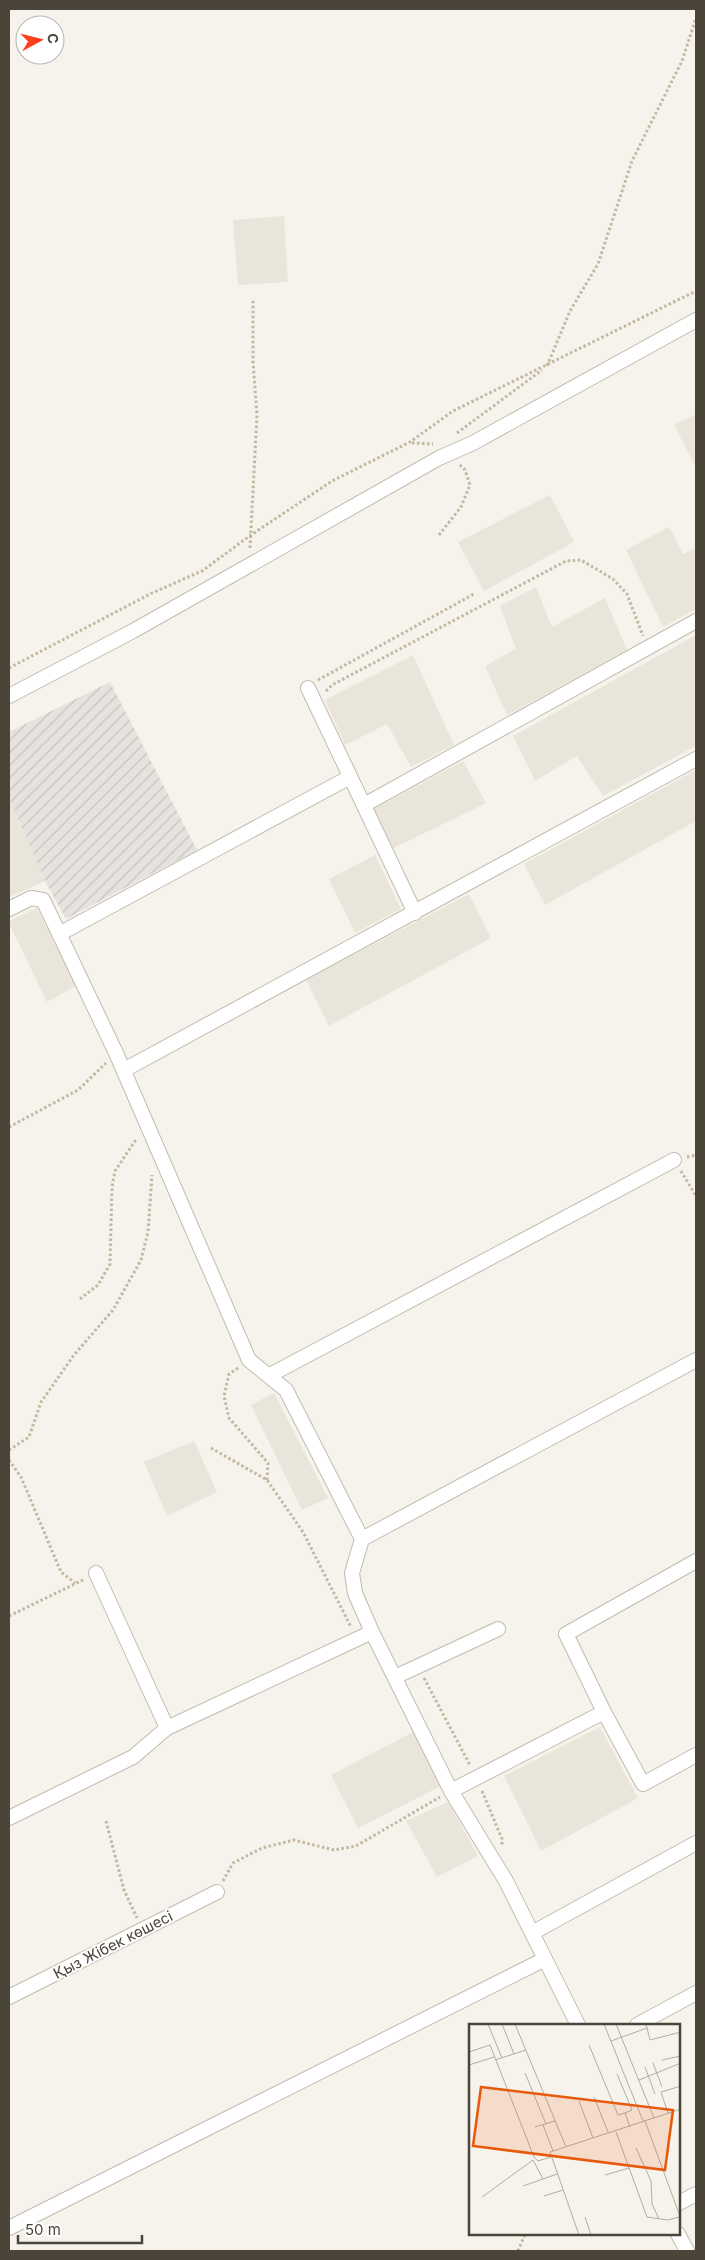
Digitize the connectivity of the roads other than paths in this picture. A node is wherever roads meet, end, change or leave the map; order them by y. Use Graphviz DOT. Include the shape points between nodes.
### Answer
graph roads {
  1 [pos="696,320"];
  2 [pos="696,621"];
  3 [pos="308,688"];
  4 [pos="9,696"];
  5 [pos="696,759"];
  6 [pos="350,777"];
  7 [pos="364,805"];
  8 [pos="9,909"];
  9 [pos="415,913"];
  10 [pos="59,934"];
  11 [pos="124,1070"];
  12 [pos="674,1160"];
  13 [pos="696,1360"];
  14 [pos="270,1375"];
  15 [pos="362,1539"];
  16 [pos="696,1561"];
  17 [pos="96,1573"];
  18 [pos="498,1629"];
  19 [pos="372,1632"];
  20 [pos="394,1677"];
  21 [pos="604,1712"];
  22 [pos="167,1728"];
  23 [pos="696,1755"];
  24 [pos="451,1791"];
  25 [pos="9,1818"];
  26 [pos="696,1843"];
  27 [pos="218,1892"];
  28 [pos="532,1933"];
  29 [pos="545,1959"];
  30 [pos="696,1993"];
  31 [pos="9,1998"];
  32 [pos="578,2024"];
  33 [pos="639,2024"];
  34 [pos="696,2194"];
  35 [pos="680,2202"];
  36 [pos="9,2228"];
  37 [pos="678,2235"];
  38 [pos="686,2251"];
  1 -- 4 [label="street" via="450,453 133,631"];
  2 -- 7 [label="street"];
  3 -- 6 [label="street"];
  5 -- 9 [label="street"];
  6 -- 7 [label="street"];
  6 -- 10 [label="street"];
  7 -- 9 [label="street"];
  8 -- 10 [label="street" via="31,898 43,900"];
  9 -- 11 [label="street"];
  10 -- 11 [label="street"];
  11 -- 14 [label="street" via="249,1360"];
  12 -- 14 [label="street"];
  13 -- 15 [label="street"];
  14 -- 15 [label="street" via="286,1390"];
  15 -- 19 [label="street" via="352,1573 355,1593"];
  16 -- 21 [label="street" via="566,1634"];
  17 -- 22 [label="street"];
  18 -- 20 [label="street"];
  19 -- 20 [label="street"];
  19 -- 22 [label="street"];
  20 -- 24 [label="street"];
  21 -- 23 [label="street" via="643,1784"];
  21 -- 24 [label="street"];
  22 -- 25 [label="street" via="133,1757"];
  24 -- 28 [label="street" via="506,1881"];
  26 -- 28 [label="street"];
  27 -- 31 [label="street, Қыз Жібек көшесі"];
  28 -- 29 [label="street"];
  29 -- 32 [label="street"];
  29 -- 36 [label="street"];
  30 -- 33 [label="street"];
  34 -- 35 [label="street"];
  37 -- 38 [label="street"];
}
